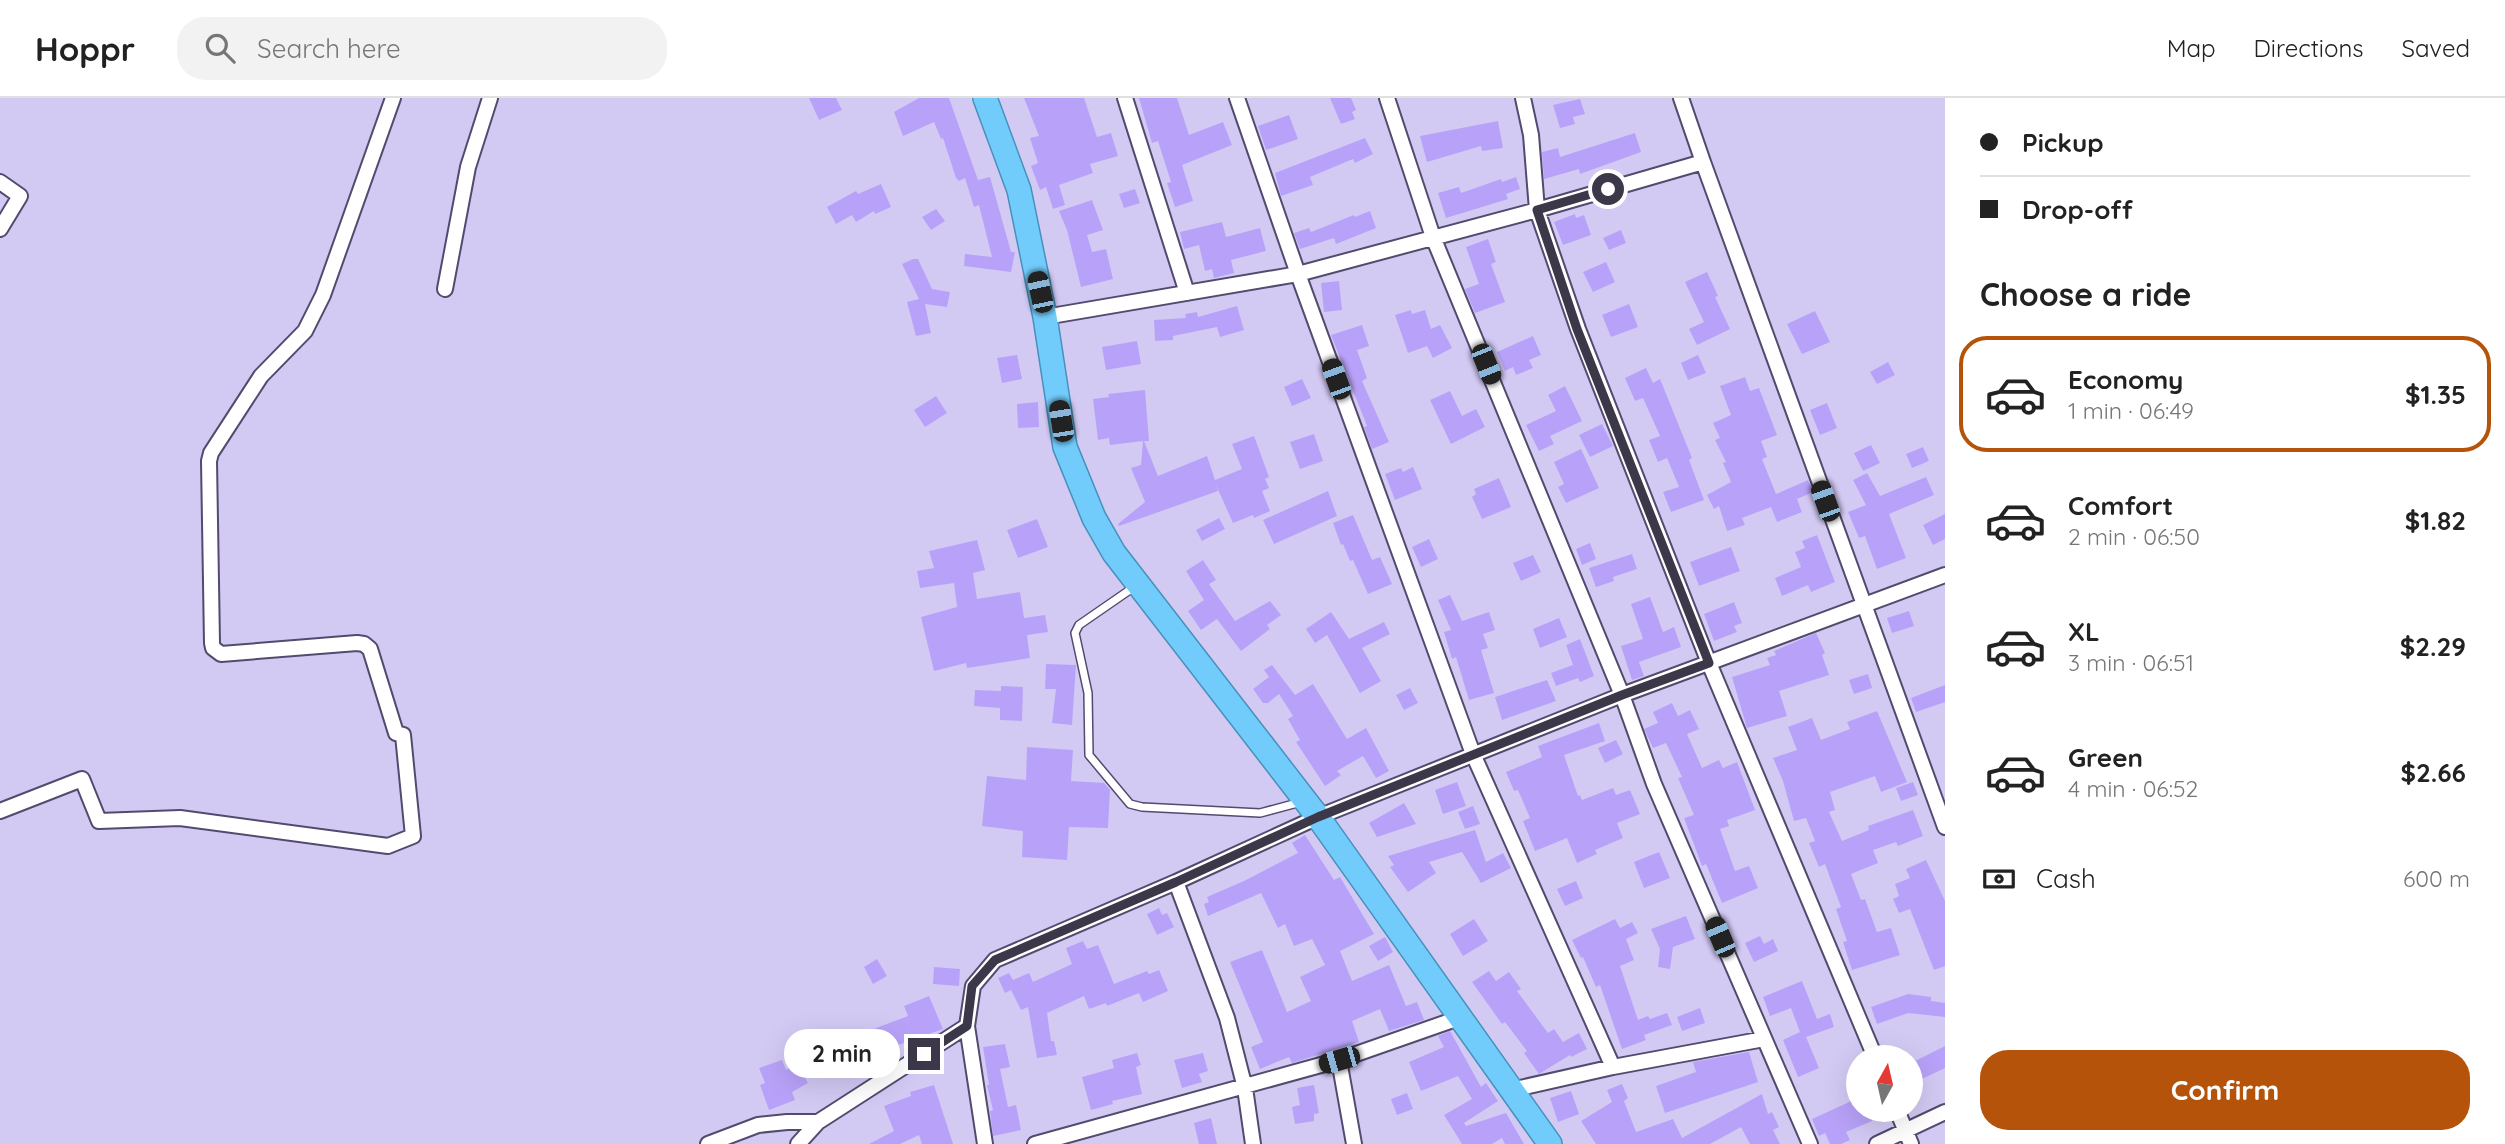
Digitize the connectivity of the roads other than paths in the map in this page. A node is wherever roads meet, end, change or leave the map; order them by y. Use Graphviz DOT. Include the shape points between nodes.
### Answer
graph roads {
  1 [pos="393,98"];
  2 [pos="490,98"];
  3 [pos="985,98"];
  4 [pos="1125,98"];
  5 [pos="1237,98"];
  6 [pos="1387,98"];
  7 [pos="1523,98"];
  8 [pos="1681,98"];
  9 [pos="1703,162"];
  10 [pos="0,182"];
  11 [pos="1537,210"];
  12 [pos="0,229"];
  13 [pos="1433,237"];
  14 [pos="1297,274"];
  15 [pos="445,289"];
  16 [pos="1187,293"];
  17 [pos="1045,317"];
  18 [pos="1945,575"];
  19 [pos="1138,584"];
  20 [pos="1863,606"];
  21 [pos="1709,663"];
  22 [pos="1622,695"];
  23 [pos="1473,754"];
  24 [pos="1312,809"];
  25 [pos="0,811"];
  26 [pos="1945,827"];
  27 [pos="1176,882"];
  28 [pos="1459,1018"];
  29 [pos="967,1026"];
  30 [pos="1764,1039"];
  31 [pos="1870,1045"];
  32 [pos="1339,1060"];
  33 [pos="1613,1067"];
  34 [pos="1245,1088"];
  35 [pos="1511,1090"];
  36 [pos="1945,1112"];
  37 [pos="818,1122"];
  38 [pos="1908,1137"];
  39 [pos="1079,1138"];
  40 [pos="708,1144"];
  41 [pos="798,1144"];
  42 [pos="985,1144"];
  43 [pos="1035,1144"];
  44 [pos="1253,1144"];
  45 [pos="1354,1144"];
  46 [pos="1550,1144"];
  47 [pos="1810,1144"];
  48 [pos="1877,1144"];
  1 -- 25 [label="street" via="323,295 305,331 261,376 211,453 212,643 221,654 367,646 396,733 403,736 413,836 388,846 180,818 99,821 82,779"];
  2 -- 15 [label="street" via="468,167"];
  3 -- 17 [label="highway" via="1019,190"];
  4 -- 16 [label="street"];
  5 -- 14 [label="street"];
  6 -- 13 [label="street"];
  7 -- 11 [label="street"];
  8 -- 9 [label="street"];
  9 -- 11 [label="street"];
  9 -- 20 [label="street"];
  10 -- 12 [label="street" via="20,196"];
  11 -- 13 [label="street"];
  11 -- 21 [label="street" via="1577,329"];
  13 -- 14 [label="street"];
  13 -- 22 [label="street"];
  14 -- 16 [label="street"];
  14 -- 23 [label="street"];
  16 -- 17 [label="street"];
  17 -- 19 [label="highway" via="1065,447 1094,518"];
  18 -- 20 [label="street"];
  19 -- 24 [label="highway"];
  19 -- 24 [label="lane" via="1079,625 1075,633 1088,693 1089,755 1106,777 1130,804 1142,807 1260,813"];
  20 -- 21 [label="street"];
  20 -- 26 [label="street"];
  21 -- 22 [label="street"];
  21 -- 31 [label="street"];
  22 -- 23 [label="street"];
  22 -- 30 [label="street" via="1654,784"];
  23 -- 24 [label="street"];
  23 -- 33 [label="street"];
  24 -- 27 [label="street"];
  24 -- 28 [label="highway"];
  27 -- 29 [label="street" via="995,960 972,986"];
  27 -- 34 [label="street" via="1227,1018"];
  28 -- 32 [label="street"];
  28 -- 35 [label="highway"];
  29 -- 37 [label="street"];
  29 -- 42 [label="street"];
  30 -- 33 [label="street"];
  30 -- 47 [label="street"];
  32 -- 34 [label="street"];
  32 -- 45 [label="street"];
  33 -- 35 [label="street"];
  34 -- 39 [label="street"];
  34 -- 44 [label="street"];
  35 -- 46 [label="highway"];
  36 -- 38 [label="street"];
  37 -- 40 [label="street" via="758,1125"];
  37 -- 41 [label="street"];
  38 -- 48 [label="street"];
  39 -- 43 [label="street"];
}
